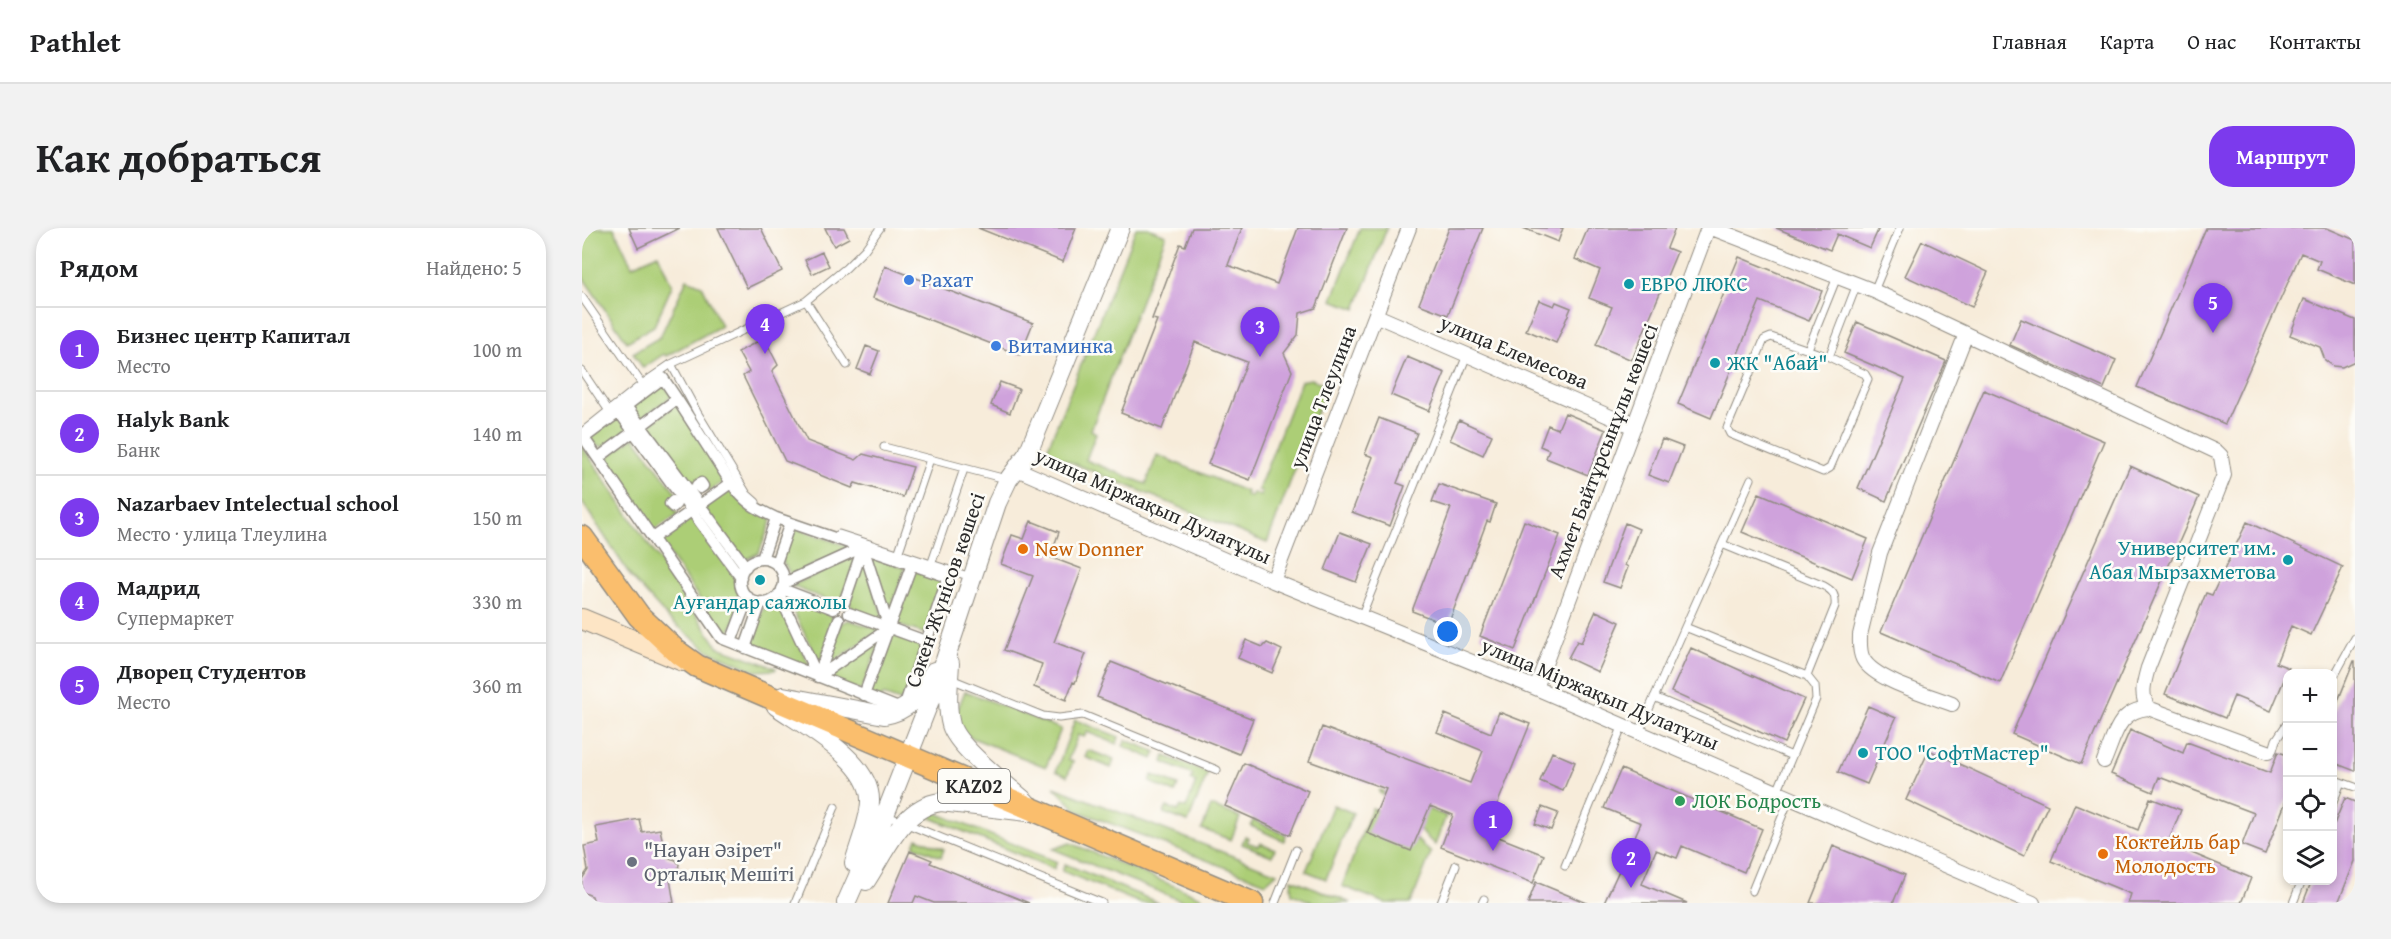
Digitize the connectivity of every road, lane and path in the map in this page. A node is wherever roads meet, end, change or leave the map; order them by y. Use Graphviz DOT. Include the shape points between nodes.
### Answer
graph roads {
  1 [pos="880,228"];
  2 [pos="1120,228"];
  3 [pos="1409,228"];
  4 [pos="1710,228"];
  5 [pos="1900,228"];
  6 [pos="1837,277"];
  7 [pos="1857,284"];
  8 [pos="1874,291"];
  9 [pos="582,297"];
  10 [pos="806,301"];
  11 [pos="1377,316"];
  12 [pos="1966,334"];
  13 [pos="1808,349"];
  14 [pos="1468,355"];
  15 [pos="1829,357"];
  16 [pos="671,364"];
  17 [pos="847,364"];
  18 [pos="582,370"];
  19 [pos="642,384"];
  20 [pos="676,399"];
  21 [pos="618,410"];
  22 [pos="1634,427"];
  23 [pos="637,429"];
  24 [pos="582,432"];
  25 [pos="884,447"];
  26 [pos="598,458"];
  27 [pos="930,459"];
  28 [pos="964,469"];
  29 [pos="1013,475"];
  30 [pos="1751,479"];
  31 [pos="731,483"];
  32 [pos="687,496"];
  33 [pos="710,498"];
  34 [pos="695,508"];
  35 [pos="682,517"];
  36 [pos="776,518"];
  37 [pos="790,523"];
  38 [pos="582,537"];
  39 [pos="652,538"];
  40 [pos="769,540"];
  41 [pos="782,544"];
  42 [pos="1722,544"];
  43 [pos="864,545"];
  44 [pos="898,554"];
  45 [pos="734,559"];
  46 [pos="762,559"];
  47 [pos="776,563"];
  48 [pos="912,564"];
  49 [pos="931,565"];
  50 [pos="746,567"];
  51 [pos="971,577"];
  52 [pos="741,578"];
  53 [pos="1273,581"];
  54 [pos="782,589"];
  55 [pos="748,597"];
  56 [pos="761,602"];
  57 [pos="841,611"];
  58 [pos="1361,617"];
  59 [pos="583,622"];
  60 [pos="738,622"];
  61 [pos="752,627"];
  62 [pos="1685,627"];
  63 [pos="889,628"];
  64 [pos="2355,638"];
  65 [pos="731,642"];
  66 [pos="928,642"];
  67 [pos="950,647"];
  68 [pos="745,648"];
  69 [pos="697,666"];
  70 [pos="2337,671"];
  71 [pos="1807,676"];
  72 [pos="818,677"];
  73 [pos="945,677"];
  74 [pos="1536,688"];
  75 [pos="752,690"];
  76 [pos="864,695"];
  77 [pos="1654,698"];
  78 [pos="1952,704"];
  79 [pos="900,708"];
  80 [pos="2148,708"];
  81 [pos="2287,723"];
  82 [pos="1623,725"];
  83 [pos="1639,732"];
  84 [pos="2268,753"];
  85 [pos="1792,756"];
  86 [pos="908,757"];
  87 [pos="2104,761"];
  88 [pos="1217,770"];
  89 [pos="2337,780"];
  90 [pos="2342,782"];
  91 [pos="2355,787"];
  92 [pos="1783,794"];
  93 [pos="2337,794"];
  94 [pos="835,807"];
  95 [pos="1038,814"];
  96 [pos="885,815"];
  97 [pos="904,822"];
  98 [pos="1296,850"];
  99 [pos="1456,865"];
  100 [pos="1565,866"];
  101 [pos="2300,885"];
  102 [pos="1752,891"];
  103 [pos="2024,901"];
  104 [pos="795,903"];
  105 [pos="847,903"];
  106 [pos="1102,903"];
  107 [pos="1252,903"];
  108 [pos="1275,903"];
  109 [pos="1441,903"];
  110 [pos="2293,903"];
  1 -- 10 [label="lane" via="866,249"];
  2 -- 29 [label="street, Сәкен Жүнісов көшесі" via="1029,453"];
  3 -- 11 [label="street, улица Тлеулина"];
  4 -- 6 [label="street"];
  4 -- 22 [label="street, Ахмет Байтұрсынұлы көшесі"];
  5 -- 8 [label="lane"];
  6 -- 7 [label="street"];
  6 -- 13 [label="lane"];
  7 -- 8 [label="street"];
  7 -- 15 [label="lane"];
  8 -- 12 [label="street"];
  9 -- 19 [label="lane"];
  10 -- 16 [label="lane"];
  10 -- 17 [label="lane"];
  11 -- 14 [label="street, улица Елемесова"];
  11 -- 53 [label="street, улица Тлеулина"];
  12 -- 78 [label="street" via="1880,553 1860,635 1863,660 1874,671"];
  12 -- 80 [label="street" via="2221,456 2224,475 2145,678 2143,694"];
  13 -- 15 [label="lane"];
  13 -- 15 [label="lane" via="1772,337 1764,340 1727,428 1730,434 1823,472 1830,468 1868,379"];
  14 -- 22 [label="street, улица Елемесова"];
  14 -- 58 [label="lane"];
  16 -- 19 [label="lane"];
  16 -- 43 [label="lane" via="747,494 757,504"];
  18 -- 21 [label="lane"];
  19 -- 21 [label="lane"];
  20 -- 21 [label="street" via="663,378"];
  20 -- 23 [label="street"];
  20 -- 31 [label="street"];
  21 -- 23 [label="street"];
  21 -- 24 [label="lane"];
  21 -- 26 [label="street" via="585,438"];
  22 -- 74 [label="street, Ахмет Байтұрсынұлы көшесі"];
  23 -- 26 [label="street"];
  23 -- 32 [label="street"];
  25 -- 27 [label="lane"];
  26 -- 39 [label="street"];
  27 -- 28 [label="lane"];
  27 -- 44 [label="lane"];
  28 -- 29 [label="lane"];
  28 -- 49 [label="lane"];
  29 -- 51 [label="street, Сәкен Жүнісов көшесі" via="996,502"];
  29 -- 53 [label="street, улица Міржақып Дулатұлы"];
  30 -- 42 [label="lane"];
  31 -- 33 [label="street"];
  31 -- 36 [label="street" via="752,507"];
  32 -- 33 [label="street"];
  32 -- 34 [label="street"];
  32 -- 35 [label="street"];
  33 -- 34 [label="street"];
  34 -- 35 [label="street"];
  34 -- 45 [label="street"];
  35 -- 39 [label="street"];
  36 -- 37 [label="street"];
  36 -- 40 [label="street"];
  37 -- 41 [label="street"];
  37 -- 43 [label="street"];
  38 -- 69 [label="highway, KАZ02" via="639,616"];
  39 -- 65 [label="street" via="721,638"];
  40 -- 41 [label="street"];
  40 -- 46 [label="street"];
  41 -- 47 [label="street"];
  42 -- 62 [label="lane"];
  42 -- 71 [label="lane" via="1833,593 1835,606"];
  43 -- 44 [label="lane"];
  43 -- 48 [label="street"];
  43 -- 54 [label="street"];
  43 -- 57 [label="street"];
  43 -- 63 [label="street"];
  44 -- 49 [label="lane"];
  45 -- 50 [label="street"];
  45 -- 52 [label="street"];
  46 -- 47 [label="street"];
  46 -- 50 [label="street"];
  47 -- 54 [label="street" via="783,575"];
  48 -- 63 [label="street"];
  48 -- 66 [label="street" via="948,577"];
  49 -- 51 [label="lane"];
  50 -- 52 [label="street"];
  51 -- 67 [label="street, Сәкен Жүнісов көшесі"];
  52 -- 55 [label="street"];
  53 -- 58 [label="street, улица Міржақып Дулатұлы"];
  54 -- 56 [label="street" via="768,602"];
  54 -- 57 [label="street"];
  54 -- 72 [label="street"];
  55 -- 56 [label="street"];
  55 -- 60 [label="street"];
  56 -- 61 [label="street"];
  57 -- 63 [label="street"];
  57 -- 72 [label="street"];
  58 -- 74 [label="street, улица Міржақып Дулатұлы"];
  59 -- 69 [label="main road"];
  60 -- 61 [label="street"];
  60 -- 65 [label="street"];
  61 -- 68 [label="street"];
  62 -- 71 [label="lane"];
  62 -- 77 [label="lane"];
  63 -- 66 [label="street"];
  63 -- 72 [label="street"];
  63 -- 76 [label="street"];
  64 -- 70 [label="lane"];
  65 -- 68 [label="street"];
  66 -- 79 [label="street"];
  67 -- 73 [label="street"];
  67 -- 79 [label="street" via="916,698"];
  68 -- 72 [label="street"];
  69 -- 75 [label="highway, KАZ02"];
  71 -- 85 [label="lane" via="1815,686 1816,699"];
  72 -- 76 [label="street"];
  73 -- 86 [label="street, Сәкен Жүнісов көшесі"];
  73 -- 88 [label="lane" via="1043,716 1083,715"];
  73 -- 95 [label="street" via="949,717 957,738"];
  74 -- 82 [label="street, улица Міржақып Дулатұлы"];
  75 -- 79 [label="street" via="884,715"];
  75 -- 86 [label="highway, KАZ02"];
  75 -- 105 [label="street" via="849,758 867,783 870,804"];
  76 -- 79 [label="street"];
  77 -- 83 [label="lane"];
  77 -- 85 [label="lane"];
  80 -- 84 [label="street"];
  80 -- 87 [label="street" via="2133,710 2122,718"];
  81 -- 84 [label="lane"];
  82 -- 83 [label="street, улица Міржақып Дулатұлы"];
  82 -- 100 [label="lane"];
  83 -- 92 [label="street, улица Міржақып Дулатұлы"];
  85 -- 92 [label="lane"];
  86 -- 95 [label="highway, KАZ02"];
  86 -- 96 [label="street, Сәкен Жүнісов көшесі"];
  89 -- 90 [label="lane"];
  90 -- 91 [label="lane"];
  90 -- 93 [label="lane"];
  92 -- 102 [label="lane"];
  92 -- 103 [label="street, улица Міржақып Дулатұлы"];
  94 -- 104 [label="lane"];
  95 -- 97 [label="street" via="941,802 921,808"];
  95 -- 107 [label="highway, KАZ02" via="1218,893"];
  96 -- 97 [label="lane"];
  96 -- 105 [label="street, Сәкен Жүнісов көшесі"];
  97 -- 105 [label="street"];
  97 -- 106 [label="lane"];
  98 -- 108 [label="lane"];
  99 -- 109 [label="lane"];
  101 -- 110 [label="lane"];
}
